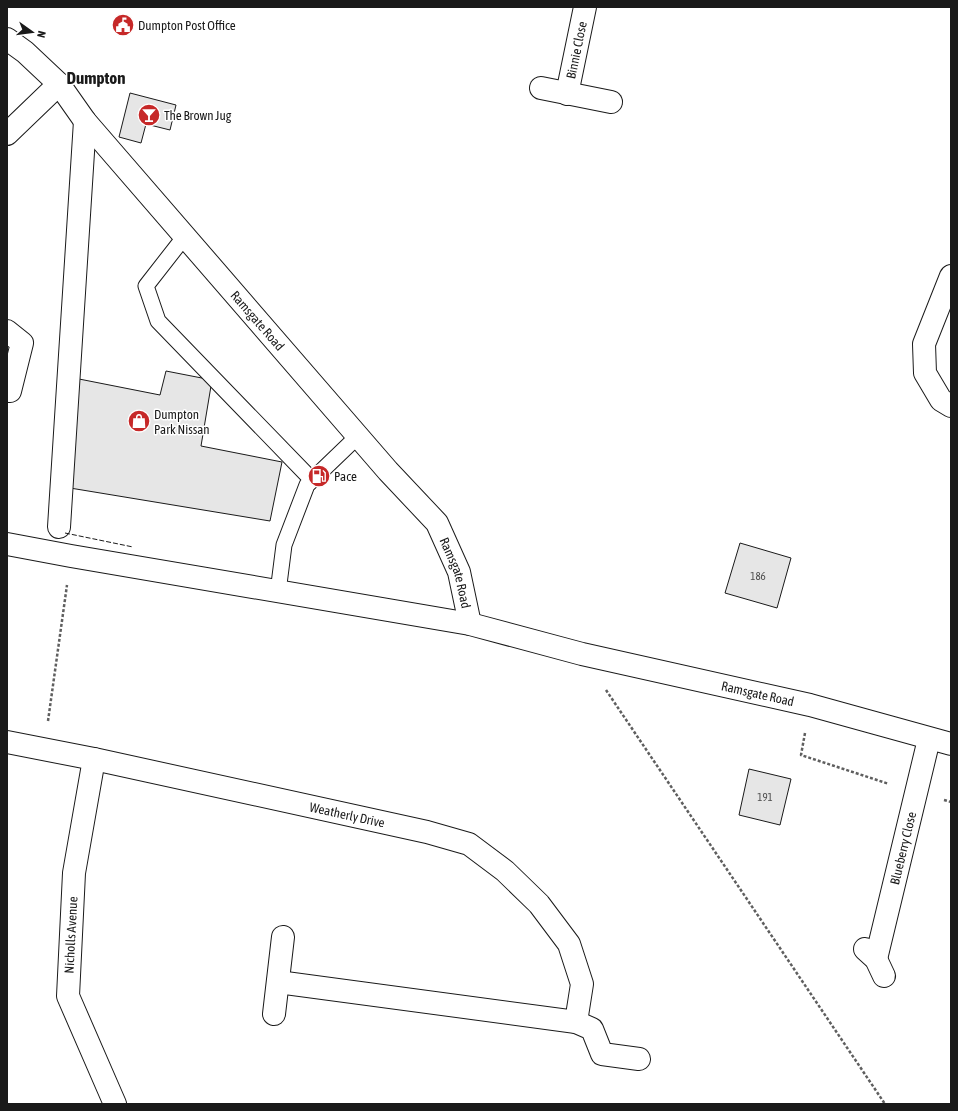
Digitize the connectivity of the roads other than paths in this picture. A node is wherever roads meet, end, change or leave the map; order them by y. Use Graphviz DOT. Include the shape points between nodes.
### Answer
graph roads {
  1 [pos="585,7"];
  2 [pos="7,39"];
  3 [pos="59,84"];
  4 [pos="541,88"];
  5 [pos="567,94"];
  6 [pos="611,102"];
  7 [pos="85,121"];
  8 [pos="7,134"];
  9 [pos="185,236"];
  10 [pos="951,276"];
  11 [pos="7,331"];
  12 [pos="10,392"];
  13 [pos="951,406"];
  14 [pos="358,436"];
  15 [pos="312,480"];
  16 [pos="59,527"];
  17 [pos="7,544"];
  18 [pos="278,592"];
  19 [pos="470,624"];
  20 [pos="929,739"];
  21 [pos="7,742"];
  22 [pos="951,744"];
  23 [pos="94,759"];
  24 [pos="283,937"];
  25 [pos="875,961"];
  26 [pos="278,982"];
  27 [pos="274,1014"];
  28 [pos="576,1022"];
  29 [pos="639,1059"];
  30 [pos="115,1104"];
  1 -- 5 [label="street, Binnie Close"];
  2 -- 3 [label="street, Ramsgate Road"];
  3 -- 7 [label="street, Ramsgate Road"];
  3 -- 8 [label="street"];
  4 -- 5 [label="street, Binnie Close"];
  5 -- 6 [label="street, Binnie Close"];
  7 -- 9 [label="street, Ramsgate Road"];
  7 -- 16 [label="street"];
  9 -- 14 [label="street, Ramsgate Road"];
  9 -- 15 [label="lane" via="146,286 158,321"];
  10 -- 13 [label="street" via="924,344 925,373 941,400"];
  11 -- 12 [label="street" via="22,343"];
  14 -- 15 [label="lane"];
  14 -- 19 [label="street, Ramsgate Road" via="437,523 459,572"];
  15 -- 18 [label="lane" via="307,485 284,545"];
  17 -- 18 [label="street, Ramsgate Road"];
  18 -- 19 [label="street, Ramsgate Road"];
  19 -- 20 [label="street, Ramsgate Road" via="582,654 810,705"];
  20 -- 22 [label="street, Ramsgate Road"];
  20 -- 25 [label="street, Blueberry Close"];
  21 -- 23 [label="street, Weatherly Drive"];
  23 -- 28 [label="street, Weatherly Drive" via="427,832 469,844 505,870 538,904 569,944 582,984"];
  23 -- 30 [label="street, Nicholls Avenue" via="74,873 68,996"];
  24 -- 26 [label="street"];
  26 -- 27 [label="street"];
  26 -- 28 [label="street"];
  28 -- 29 [label="street" via="592,1028 602,1054"];
}
